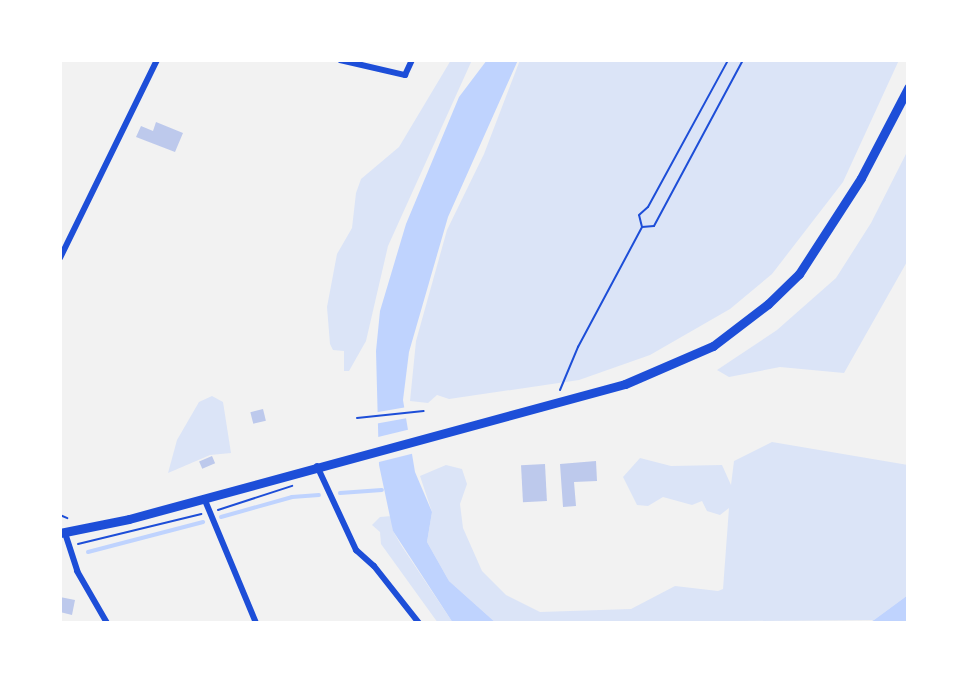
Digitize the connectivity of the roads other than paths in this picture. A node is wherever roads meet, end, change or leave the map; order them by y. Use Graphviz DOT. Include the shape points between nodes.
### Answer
graph roads {
  1 [pos="157,60"];
  2 [pos="340,60"];
  3 [pos="412,60"];
  4 [pos="908,88"];
  5 [pos="60,258"];
  6 [pos="317,466"];
  7 [pos="204,498"];
  8 [pos="62,533"];
  9 [pos="107,623"];
  10 [pos="256,623"];
  11 [pos="419,623"];
  1 -- 5 [label="street"];
  2 -- 3 [label="street" via="405,75"];
  4 -- 6 [label="main road" via="825,239 798,274 740,327 703,350 625,384"];
  6 -- 7 [label="main road"];
  6 -- 11 [label="street" via="356,550 374,566"];
  7 -- 8 [label="main road"];
  7 -- 10 [label="street"];
  8 -- 9 [label="street"];
}
